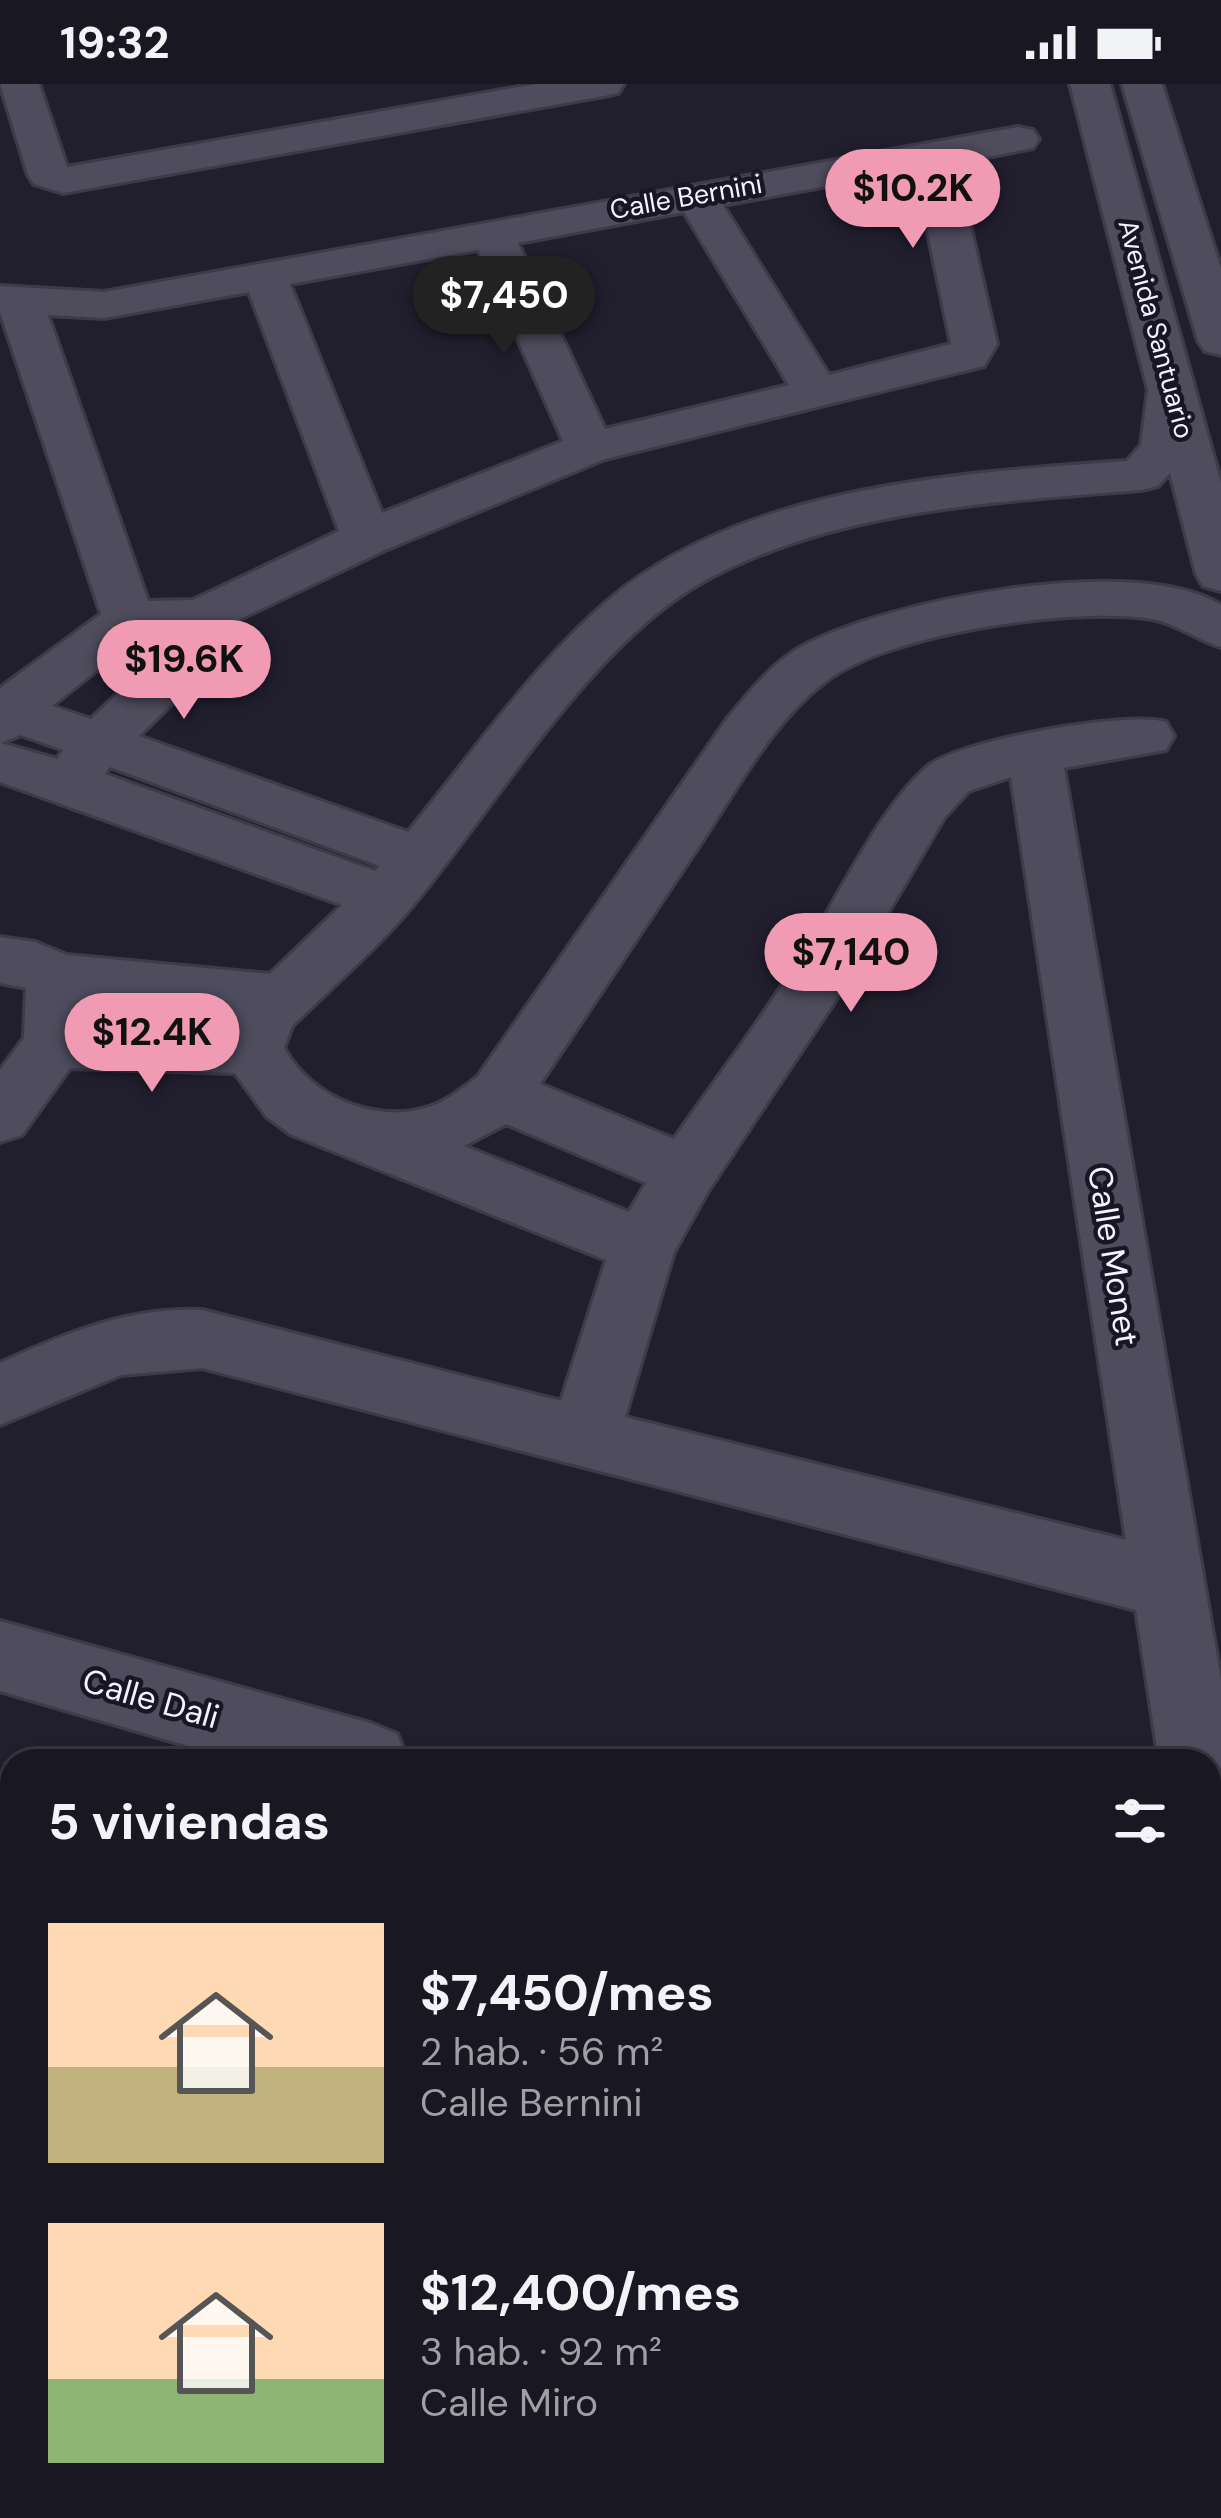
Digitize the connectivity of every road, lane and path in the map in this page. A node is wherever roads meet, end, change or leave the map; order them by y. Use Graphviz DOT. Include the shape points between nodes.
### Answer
graph roads {
  1 [pos="19,84"];
  2 [pos="604,84"];
  3 [pos="1090,84"];
  4 [pos="1142,84"];
  5 [pos="18,138"];
  6 [pos="1018,139"];
  7 [pos="933,154"];
  8 [pos="695,195"];
  9 [pos="492,233"];
  10 [pos="266,276"];
  11 [pos="11,302"];
  12 [pos="1221,341"];
  13 [pos="1172,388"];
  14 [pos="815,390"];
  15 [pos="590,448"];
  16 [pos="367,538"];
  17 [pos="1221,574"];
  18 [pos="201,617"];
  19 [pos="128,620"];
  20 [pos="1221,628"];
  21 [pos="3,726"];
  22 [pos="1148,736"];
  23 [pos="1034,751"];
  24 [pos="84,762"];
  25 [pos="403,878"];
  26 [pos="28,968"];
  27 [pos="267,1024"];
  28 [pos="54,1043"];
  29 [pos="500,1094"];
  30 [pos="0,1118"];
  31 [pos="372,1136"];
  32 [pos="686,1172"];
  33 [pos="643,1246"];
  34 [pos="0,1396"];
  35 [pos="584,1438"];
  36 [pos="1167,1585"];
  37 [pos="0,1656"];
  38 [pos="328,1749"];
  39 [pos="1195,1749"];
  1 -- 5 [label="street"];
  2 -- 5 [label="street" via="63,180"];
  3 -- 13 [label="street, Avenida Santuario"];
  4 -- 12 [label="street, Avenida Santuario"];
  6 -- 7 [label="street, Calle Bernini"];
  7 -- 8 [label="street, Calle Bernini"];
  7 -- 14 [label="street" via="974,344 968,356"];
  8 -- 9 [label="street, Calle Bernini"];
  8 -- 14 [label="street"];
  9 -- 10 [label="street, Calle Bernini"];
  9 -- 15 [label="street"];
  10 -- 11 [label="street, Calle Bernini" via="104,305"];
  10 -- 16 [label="street"];
  11 -- 19 [label="street"];
  13 -- 17 [label="street, Avenida Santuario"];
  13 -- 25 [label="street" via="1165,448 1141,475 985,488 844,512 685,570 584,654"];
  14 -- 15 [label="street"];
  15 -- 16 [label="street"];
  16 -- 18 [label="street"];
  18 -- 19 [label="street"];
  18 -- 24 [label="street" via="196,649"];
  19 -- 21 [label="street"];
  20 -- 29 [label="street" via="1170,605 1068,601 903,629 820,660 789,682 746,733"];
  21 -- 24 [label="street"];
  22 -- 23 [label="street"];
  23 -- 32 [label="street" via="950,777 924,804 822,973"];
  23 -- 36 [label="street, Calle Monet"];
  24 -- 25 [label="street"];
  25 -- 27 [label="street"];
  26 -- 27 [label="street"];
  26 -- 28 [label="street"];
  27 -- 28 [label="street"];
  27 -- 31 [label="street" via="264,1079 325,1124"];
  28 -- 30 [label="street"];
  29 -- 31 [label="street" via="459,1123"];
  29 -- 32 [label="street"];
  31 -- 33 [label="street"];
  32 -- 33 [label="street"];
  33 -- 35 [label="street"];
  34 -- 35 [label="street" via="104,1349 157,1335 202,1339"];
  35 -- 36 [label="street"];
  36 -- 39 [label="street, Calle Monet"];
  37 -- 38 [label="street, Calle Dali"];
}
